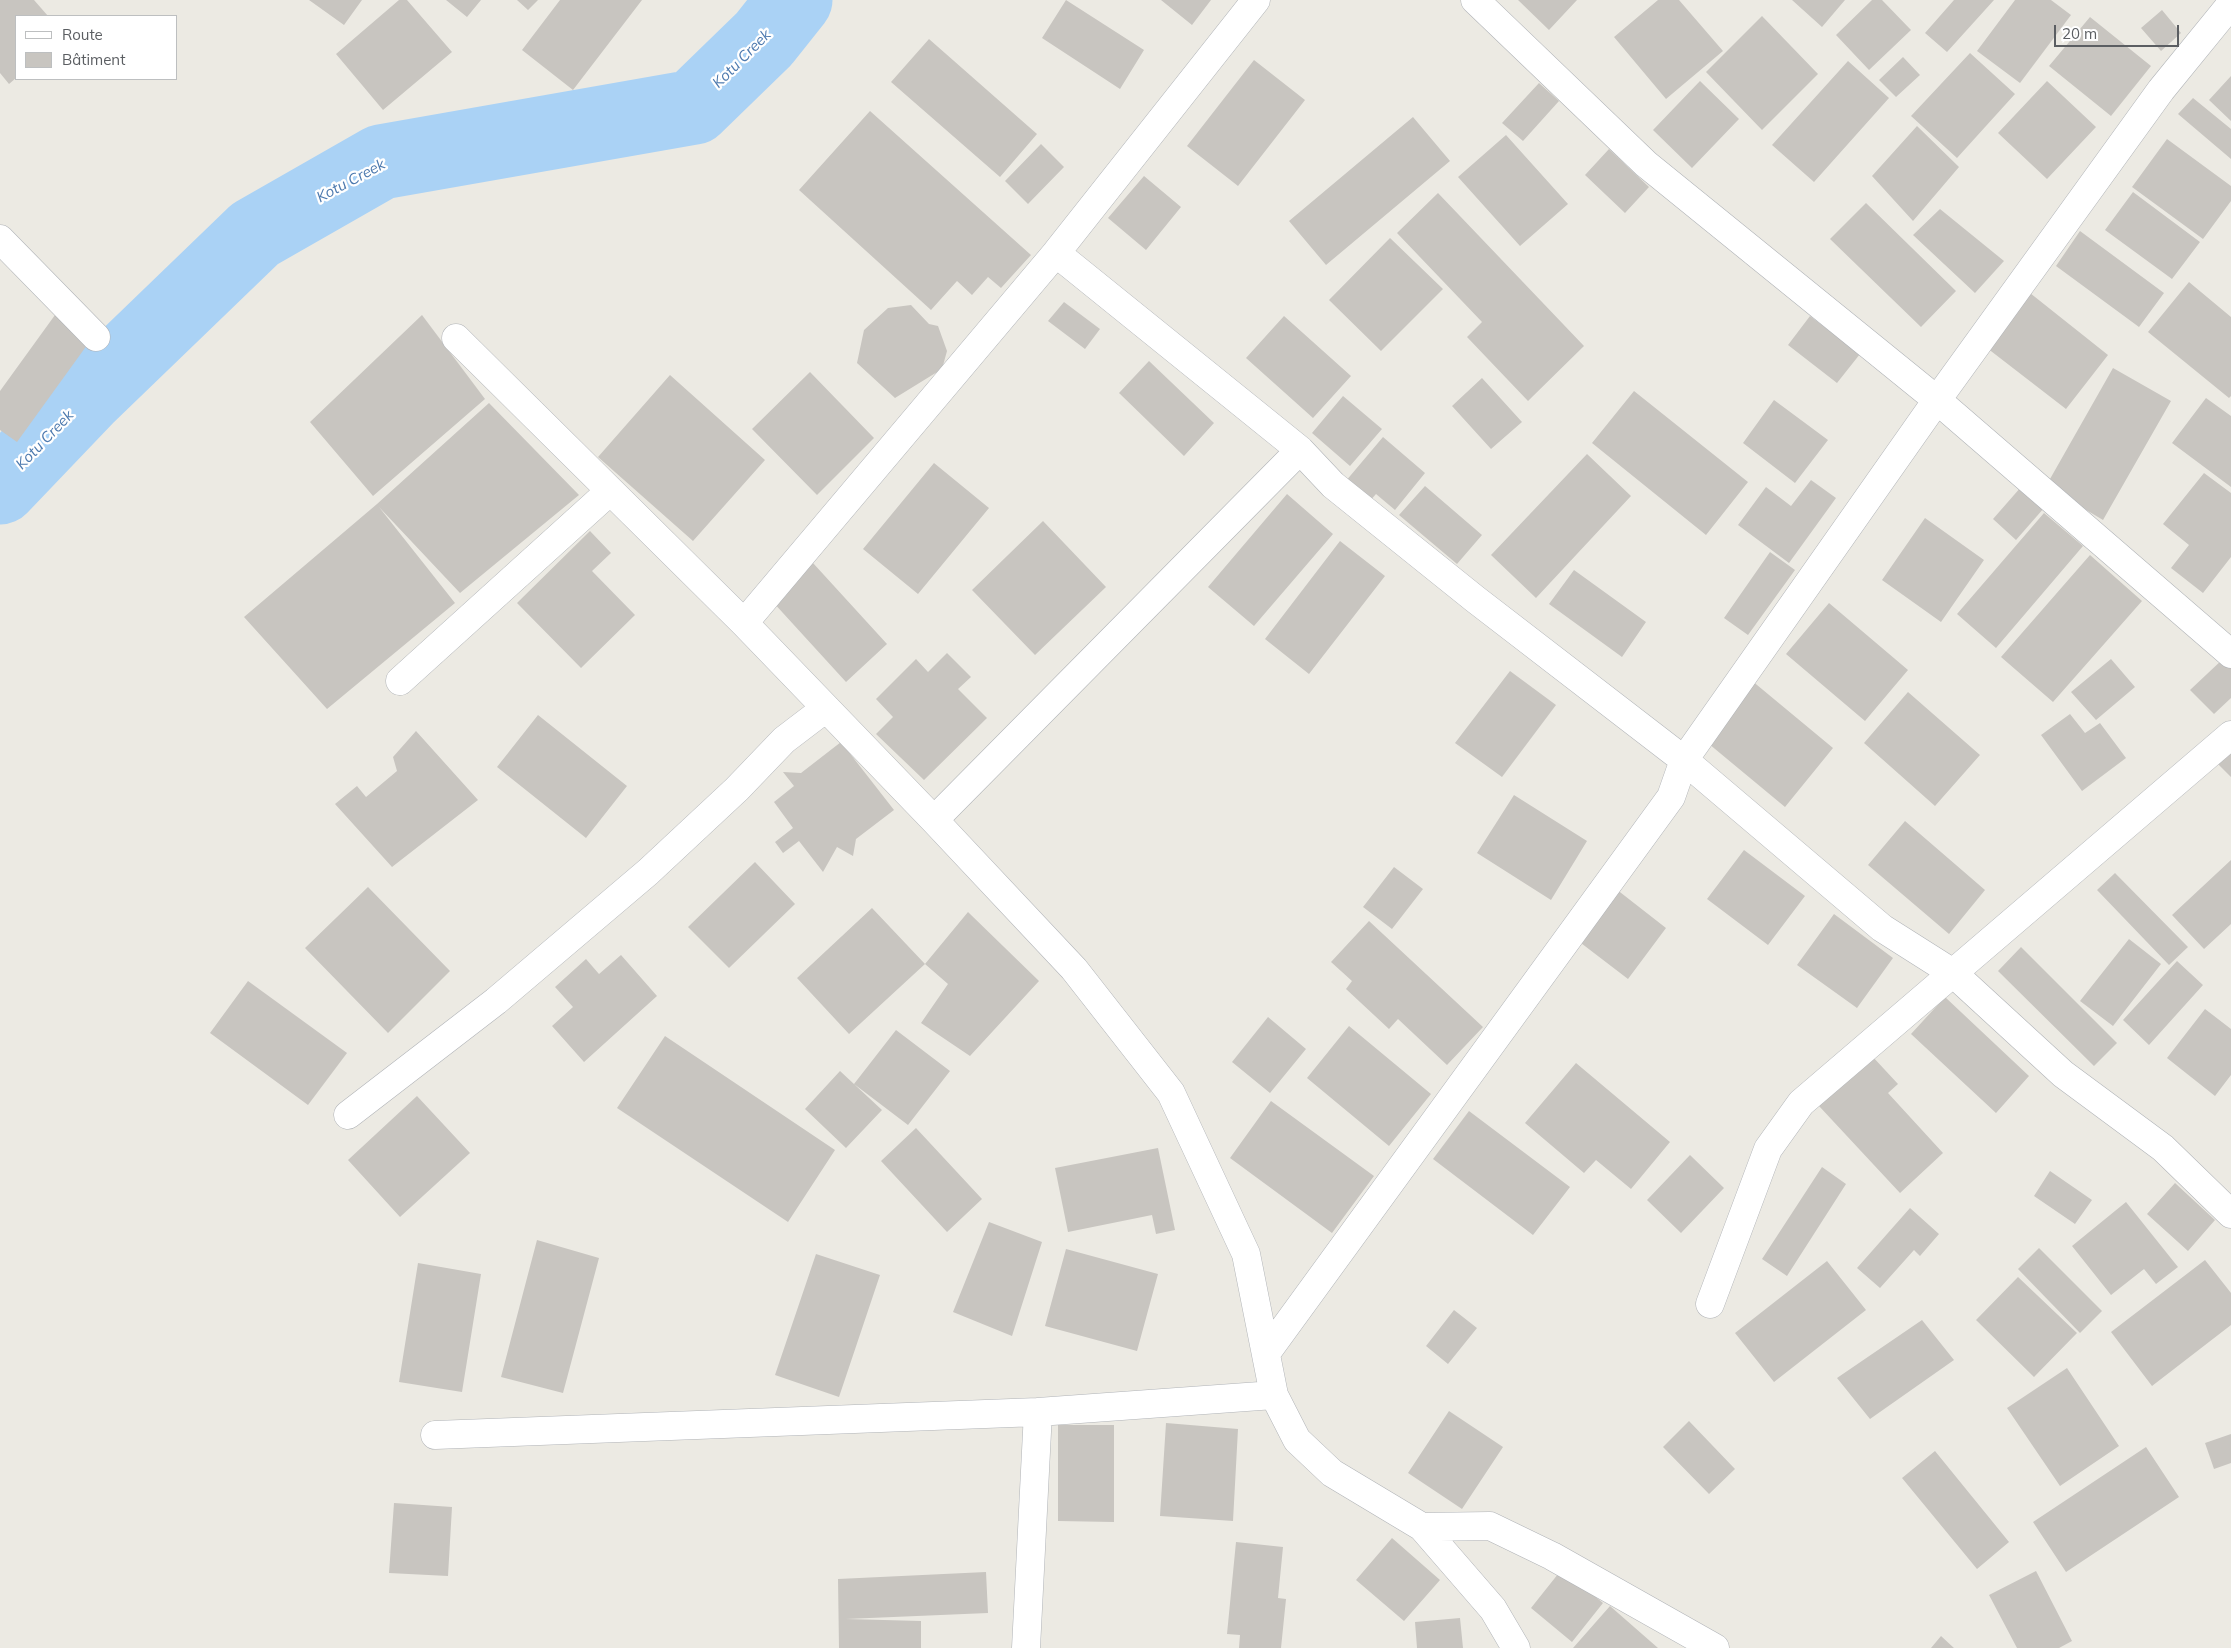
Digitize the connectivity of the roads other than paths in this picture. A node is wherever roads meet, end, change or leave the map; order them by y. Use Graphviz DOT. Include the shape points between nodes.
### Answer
graph roads {
  1 [pos="1256,0"];
  2 [pos="1475,0"];
  3 [pos="2231,4"];
  4 [pos="0,239"];
  5 [pos="1056,254"];
  6 [pos="96,337"];
  7 [pos="456,338"];
  8 [pos="1938,400"];
  9 [pos="1300,450"];
  10 [pos="610,491"];
  11 [pos="744,623"];
  12 [pos="2231,654"];
  13 [pos="400,681"];
  14 [pos="826,708"];
  15 [pos="2231,736"];
  16 [pos="1684,760"];
  17 [pos="934,820"];
  18 [pos="1954,973"];
  19 [pos="348,1115"];
  20 [pos="2228,1204"];
  21 [pos="1710,1304"];
  22 [pos="1266,1352"];
  23 [pos="1274,1395"];
  24 [pos="1038,1412"];
  25 [pos="435,1435"];
  26 [pos="1422,1526"];
  27 [pos="1026,1648"];
  28 [pos="1516,1648"];
  29 [pos="1715,1648"];
  1 -- 5 [label="street"];
  2 -- 8 [label="street" via="1646,164"];
  3 -- 8 [label="street" via="2161,90"];
  4 -- 6 [label="street"];
  5 -- 9 [label="street"];
  5 -- 11 [label="street"];
  7 -- 10 [label="street"];
  8 -- 12 [label="street"];
  8 -- 16 [label="street"];
  9 -- 16 [label="street" via="1333,485"];
  9 -- 17 [label="street"];
  10 -- 11 [label="street"];
  10 -- 13 [label="street"];
  11 -- 14 [label="street"];
  14 -- 17 [label="street"];
  14 -- 19 [label="street" via="784,740 737,789 625,891 496,1001"];
  15 -- 18 [label="street"];
  16 -- 18 [label="street" via="1882,928"];
  16 -- 22 [label="street" via="1671,797"];
  17 -- 22 [label="street" via="1074,969 1171,1093 1246,1254"];
  18 -- 20 [label="street" via="2063,1074 2164,1148"];
  18 -- 21 [label="street" via="1801,1103 1768,1149"];
  22 -- 23 [label="street"];
  23 -- 24 [label="street"];
  23 -- 26 [label="street" via="1297,1440 1332,1473"];
  24 -- 25 [label="street"];
  24 -- 27 [label="street"];
  26 -- 28 [label="street" via="1494,1608"];
  26 -- 29 [label="street" via="1490,1526 1552,1556"];
}
